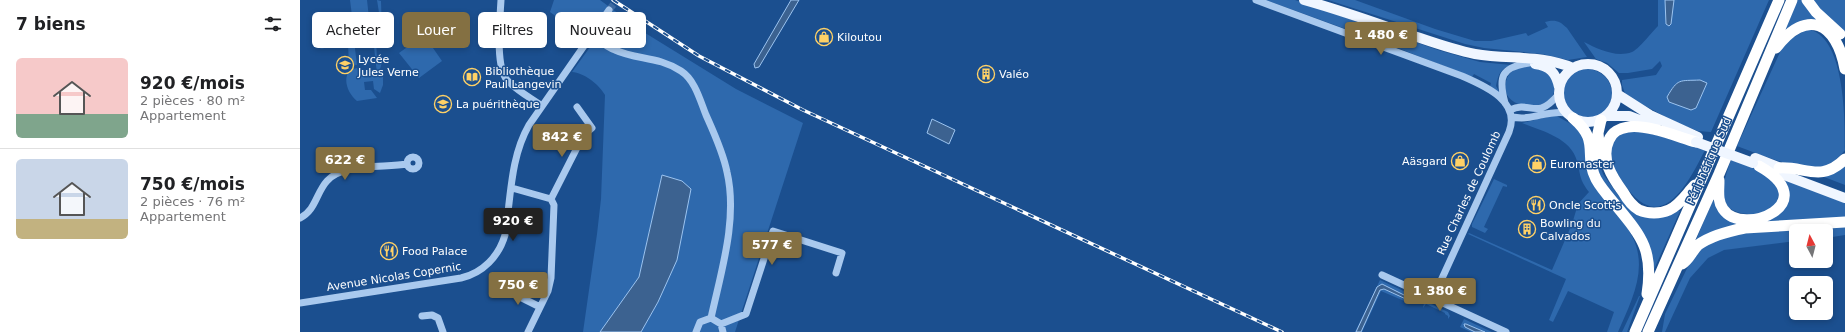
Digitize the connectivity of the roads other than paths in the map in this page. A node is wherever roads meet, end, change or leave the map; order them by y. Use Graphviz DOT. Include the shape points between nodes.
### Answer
graph roads {
  1 [pos="501,0"];
  2 [pos="1256,0"];
  3 [pos="1304,0"];
  4 [pos="1317,0"];
  5 [pos="1779,0"];
  6 [pos="1792,0"];
  7 [pos="1807,0"];
  8 [pos="1340,10"];
  9 [pos="1845,43"];
  10 [pos="583,48"];
  11 [pos="611,48"];
  12 [pos="1518,58"];
  13 [pos="1767,60"];
  14 [pos="1529,63"];
  15 [pos="1574,68"];
  16 [pos="1845,69"];
  17 [pos="1559,91"];
  18 [pos="1617,94"];
  19 [pos="1505,103"];
  20 [pos="542,106"];
  21 [pos="577,107"];
  22 [pos="1511,114"];
  23 [pos="1570,116"];
  24 [pos="1604,118"];
  25 [pos="1697,139"];
  26 [pos="1845,159"];
  27 [pos="1756,162"];
  28 [pos="407,164"];
  29 [pos="1779,168"];
  30 [pos="1719,174"];
  31 [pos="1702,176"];
  32 [pos="1612,177"];
  33 [pos="512,188"];
  34 [pos="1845,193"];
  35 [pos="1845,198"];
  36 [pos="551,199"];
  37 [pos="300,218"];
  38 [pos="1845,222"];
  39 [pos="1677,268"];
  40 [pos="836,273"];
  41 [pos="1382,275"];
  42 [pos="502,291"];
  43 [pos="1433,298"];
  44 [pos="300,303"];
  45 [pos="540,307"];
  46 [pos="1644,310"];
  47 [pos="422,316"];
  48 [pos="711,318"];
  49 [pos="721,324"];
  50 [pos="443,332"];
  51 [pos="528,332"];
  52 [pos="696,332"];
  53 [pos="723,332"];
  54 [pos="1506,332"];
  55 [pos="1635,332"];
  56 [pos="1648,332"];
  1 -- 20 [label="street" via="499,59 502,72 509,82"];
  2 -- 19 [label="street" via="1462,76 1486,88"];
  3 -- 8 [label="main road"];
  4 -- 8 [label="main road"];
  5 -- 31 [label="highway, Périphérique Sud"];
  6 -- 13 [label="highway, Périphérique Sud"];
  7 -- 9 [label="highway" via="1816,12 1834,27"];
  8 -- 12 [label="main road" via="1474,54"];
  10 -- 20 [label="street, Avenue Nicolas Copernic"];
  11 -- 48 [label="street" via="677,68 687,77 696,91 724,159 730,190 729,226"];
  12 -- 14 [label="main road"];
  12 -- 15 [label="main road" via="1552,60"];
  13 -- 16 [label="highway" via="1789,33 1800,26 1810,24 1823,28 1833,37 1840,49"];
  13 -- 30 [label="highway, Périphérique Sud"];
  14 -- 17 [label="main road" via="1550,68 1554,72"];
  14 -- 19 [label="street" via="1514,65 1503,74 1501,85"];
  15 -- 17 [label="main road" via="1563,78"];
  15 -- 18 [label="main road" via="1584,64 1604,68 1613,77"];
  17 -- 22 [label="street" via="1549,105 1543,108 1518,108"];
  17 -- 23 [label="main road" via="1561,104"];
  18 -- 24 [label="main road" via="1616,102"];
  18 -- 25 [label="main road" via="1650,115"];
  19 -- 22 [label="street"];
  20 -- 33 [label="street, Avenue Nicolas Copernic" via="518,148"];
  21 -- 36 [label="street" via="592,128 583,136"];
  22 -- 23 [label="street" via="1523,119 1555,111"];
  22 -- 43 [label="street, Rue Charles de Coulomb" via="1509,132"];
  23 -- 24 [label="main road" via="1589,123"];
  23 -- 46 [label="highway" via="1589,137 1597,180 1644,244 1649,267"];
  24 -- 25 [label="main road" via="1629,116"];
  24 -- 32 [label="highway" via="1598,133 1599,154 1606,172"];
  25 -- 27 [label="main road, bridge"];
  25 -- 32 [label="highway" via="1642,127 1629,126 1618,130 1610,137 1606,147 1606,161"];
  26 -- 29 [label="highway" via="1837,166 1819,172"];
  27 -- 29 [label="main road"];
  27 -- 30 [label="highway" via="1777,177 1783,186 1780,208 1769,216 1737,218 1724,211 1718,195"];
  27 -- 35 [label="main road"];
  28 -- 37 [label="street" via="337,173 328,180 313,207"];
  29 -- 34 [label="main road"];
  30 -- 39 [label="highway, Périphérique Sud"];
  31 -- 32 [label="highway" via="1677,205 1670,210 1657,213 1643,212 1635,207"];
  31 -- 46 [label="highway, Périphérique Sud"];
  33 -- 36 [label="street"];
  33 -- 44 [label="street, Avenue Nicolas Copernic" via="505,235 490,262 474,274"];
  36 -- 45 [label="street" via="554,204 551,278"];
  38 -- 39 [label="highway" via="1730,231 1712,237 1698,246"];
  39 -- 56 [label="highway, Périphérique Sud"];
  40 -- 49 [label="street" via="842,253 773,231 746,314"];
  41 -- 43 [label="street"];
  42 -- 45 [label="street"];
  43 -- 54 [label="street"];
  45 -- 51 [label="street"];
  46 -- 55 [label="highway, Périphérique Sud"];
  47 -- 50 [label="street" via="438,318"];
  48 -- 49 [label="street"];
  48 -- 52 [label="street" via="700,322"];
  49 -- 53 [label="street"];
}
